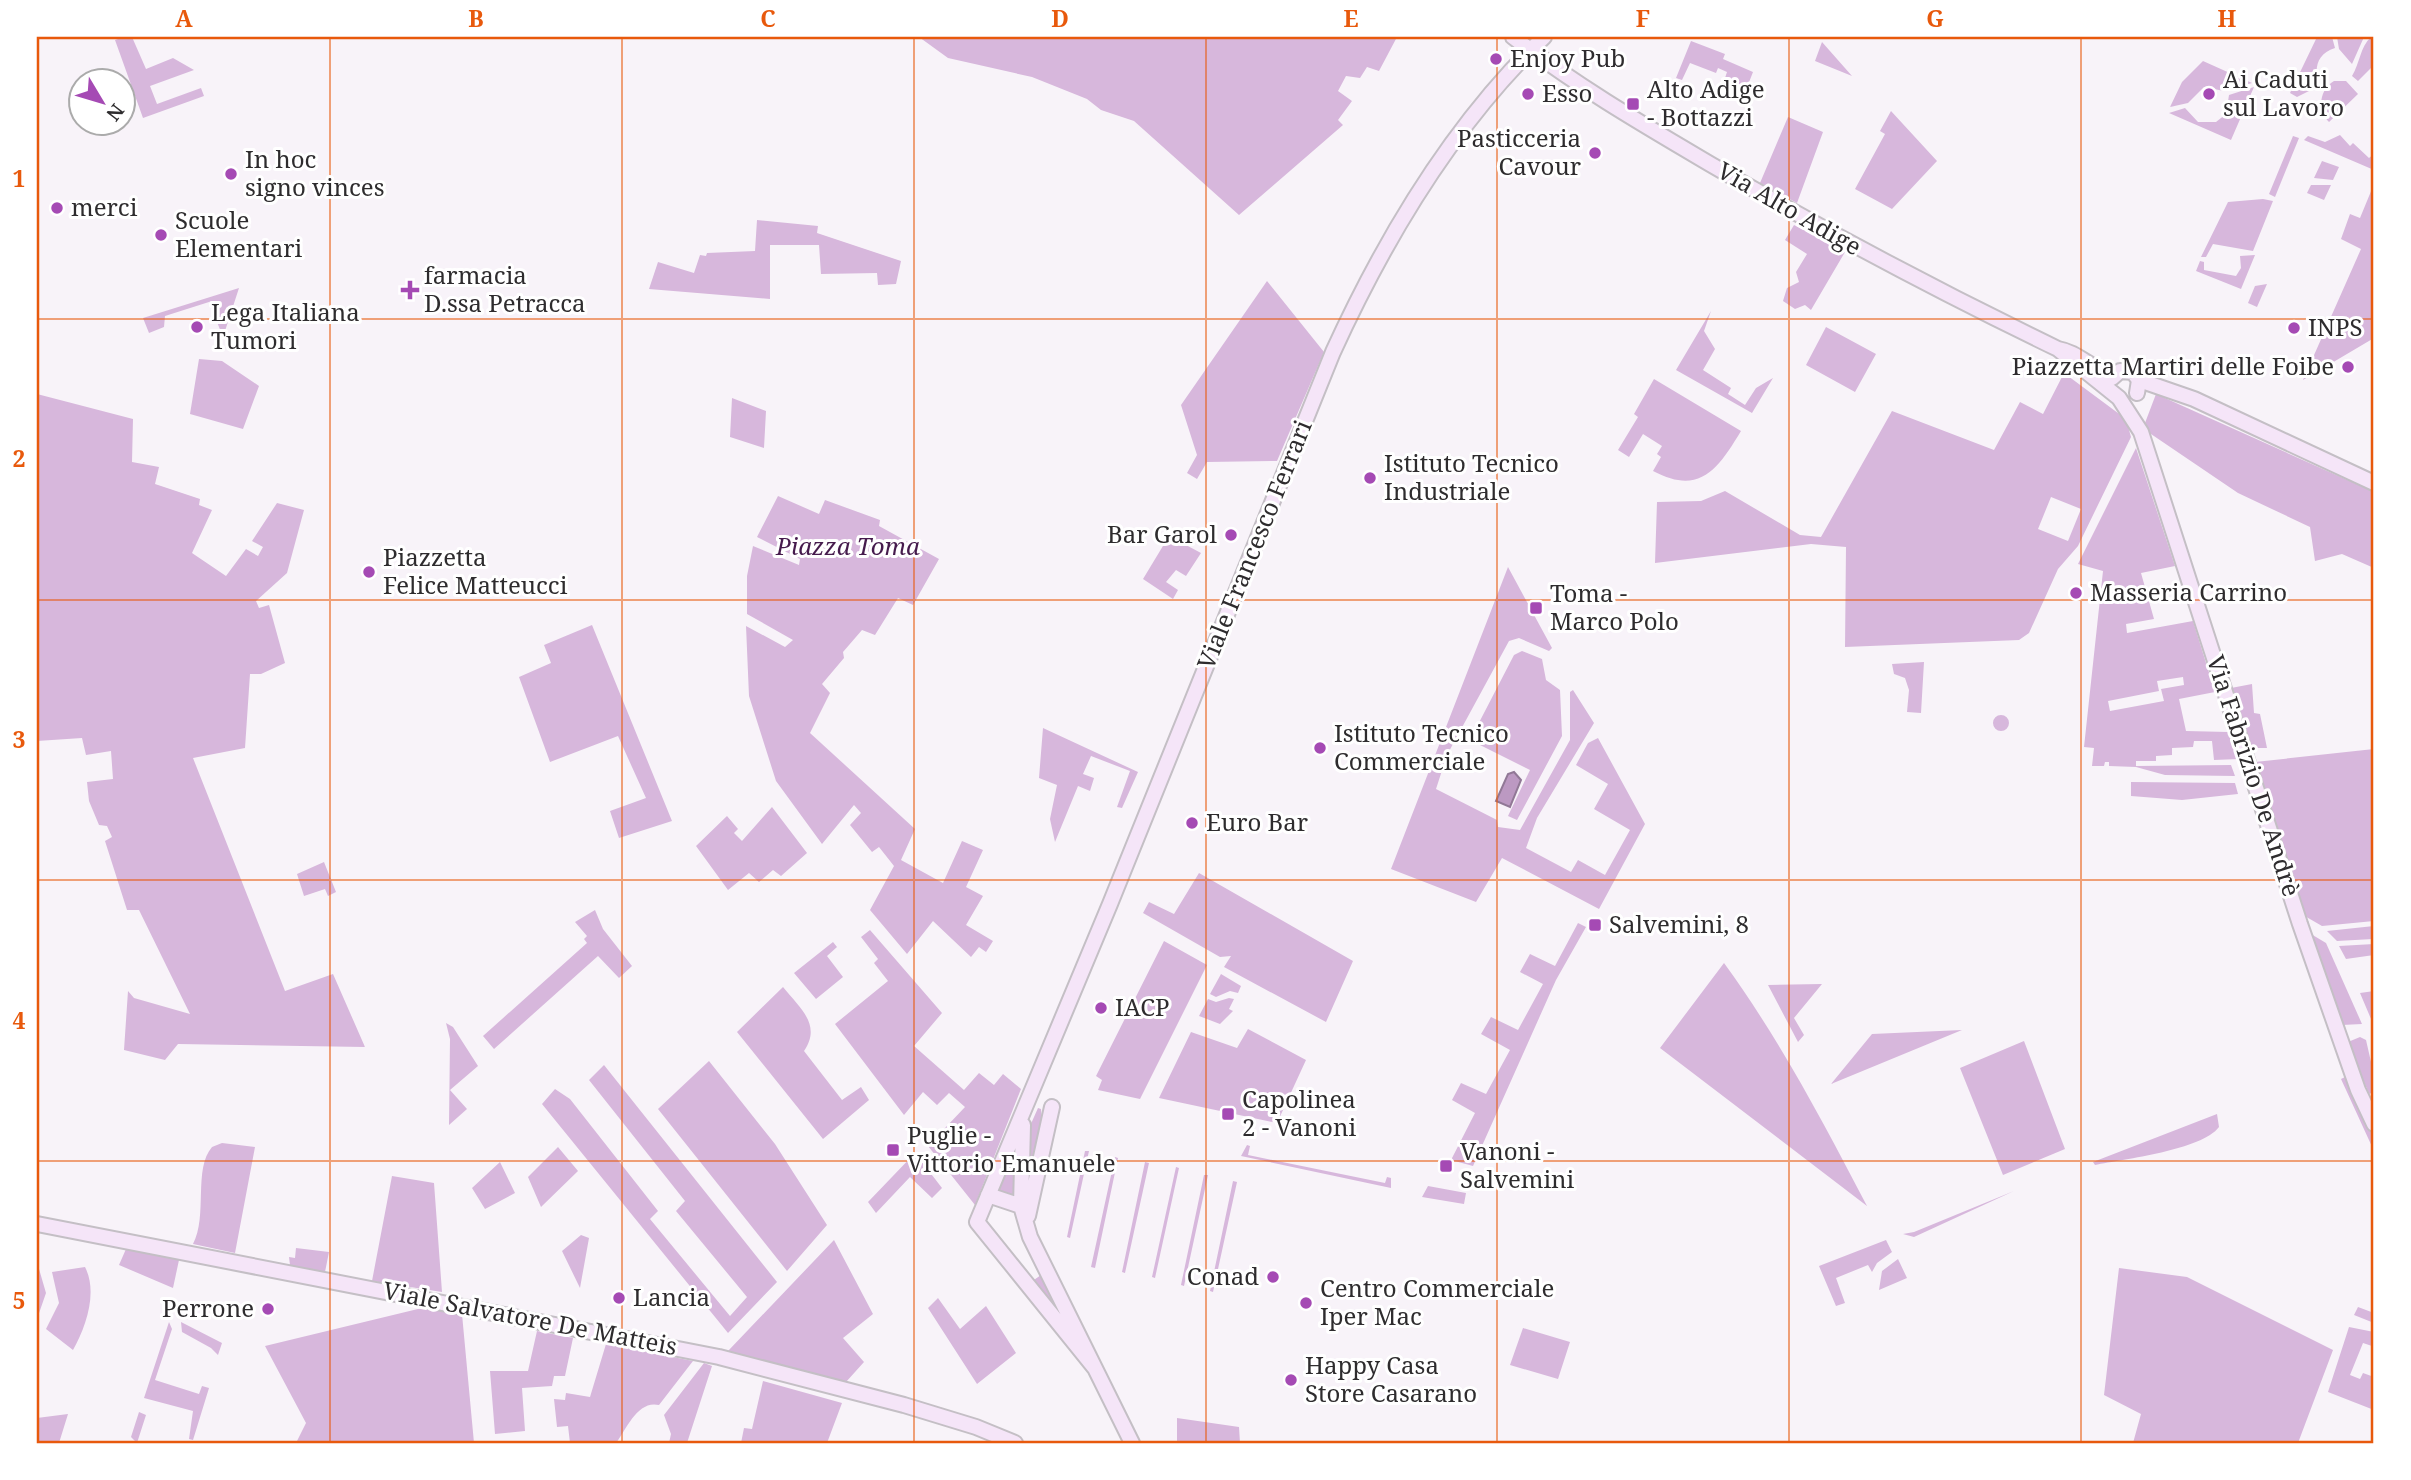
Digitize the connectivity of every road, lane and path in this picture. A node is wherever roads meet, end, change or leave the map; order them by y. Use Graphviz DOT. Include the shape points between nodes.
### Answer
graph roads {
  1 [pos="1513,37"];
  2 [pos="1544,37"];
  3 [pos="1531,51"];
  4 [pos="2058,349"];
  5 [pos="2117,373"];
  6 [pos="2128,392"];
  7 [pos="2374,483"];
  8 [pos="1031,1090"];
  9 [pos="1052,1107"];
  10 [pos="2374,1124"];
  11 [pos="988,1195"];
  12 [pos="1021,1206"];
  13 [pos="1027,1221"];
  14 [pos="37,1224"];
  15 [pos="1044,1266"];
  16 [pos="1023,1281"];
  17 [pos="1094,1367"];
  18 [pos="1128,1439"];
  19 [pos="1015,1443"];
  1 -- 3 [label="street, Via Alto Adige"];
  2 -- 3 [label="street, Viale Francesco Ferrari"];
  3 -- 4 [label="street, Via Alto Adige" via="1599,98 1771,199"];
  3 -- 8 [label="street, Viale Francesco Ferrari" via="1485,101 1439,163 1359,297"];
  4 -- 5 [label="street, Via Alto Adige" via="2073,351 2105,373"];
  4 -- 6 [label="street, Via Alto Adige"];
  5 -- 6 [label="street" via="2110,384"];
  5 -- 6 [label="street, Via Alto Adige" via="2129,370"];
  6 -- 7 [label="street, Via Alto Adige" via="2168,389"];
  6 -- 10 [label="street, Via Fabrizio De Andrè" via="2300,924"];
  8 -- 11 [label="street, Viale Francesco Ferrari"];
  8 -- 12 [label="street, Viale Francesco Ferrari" via="1020,1143"];
  9 -- 13 [label="street"];
  11 -- 12 [label="street"];
  11 -- 16 [label="street, Viale Francesco Ferrari" via="977,1222"];
  12 -- 13 [label="street, Viale Francesco Ferrari"];
  13 -- 15 [label="street, Viale Francesco Ferrari"];
  14 -- 19 [label="street, Viale Salvatore De Matteis" via="719,1357 928,1412"];
  15 -- 16 [label="street"];
  15 -- 17 [label="street, Viale Francesco Ferrari"];
  16 -- 17 [label="street"];
  17 -- 18 [label="street"];
}
